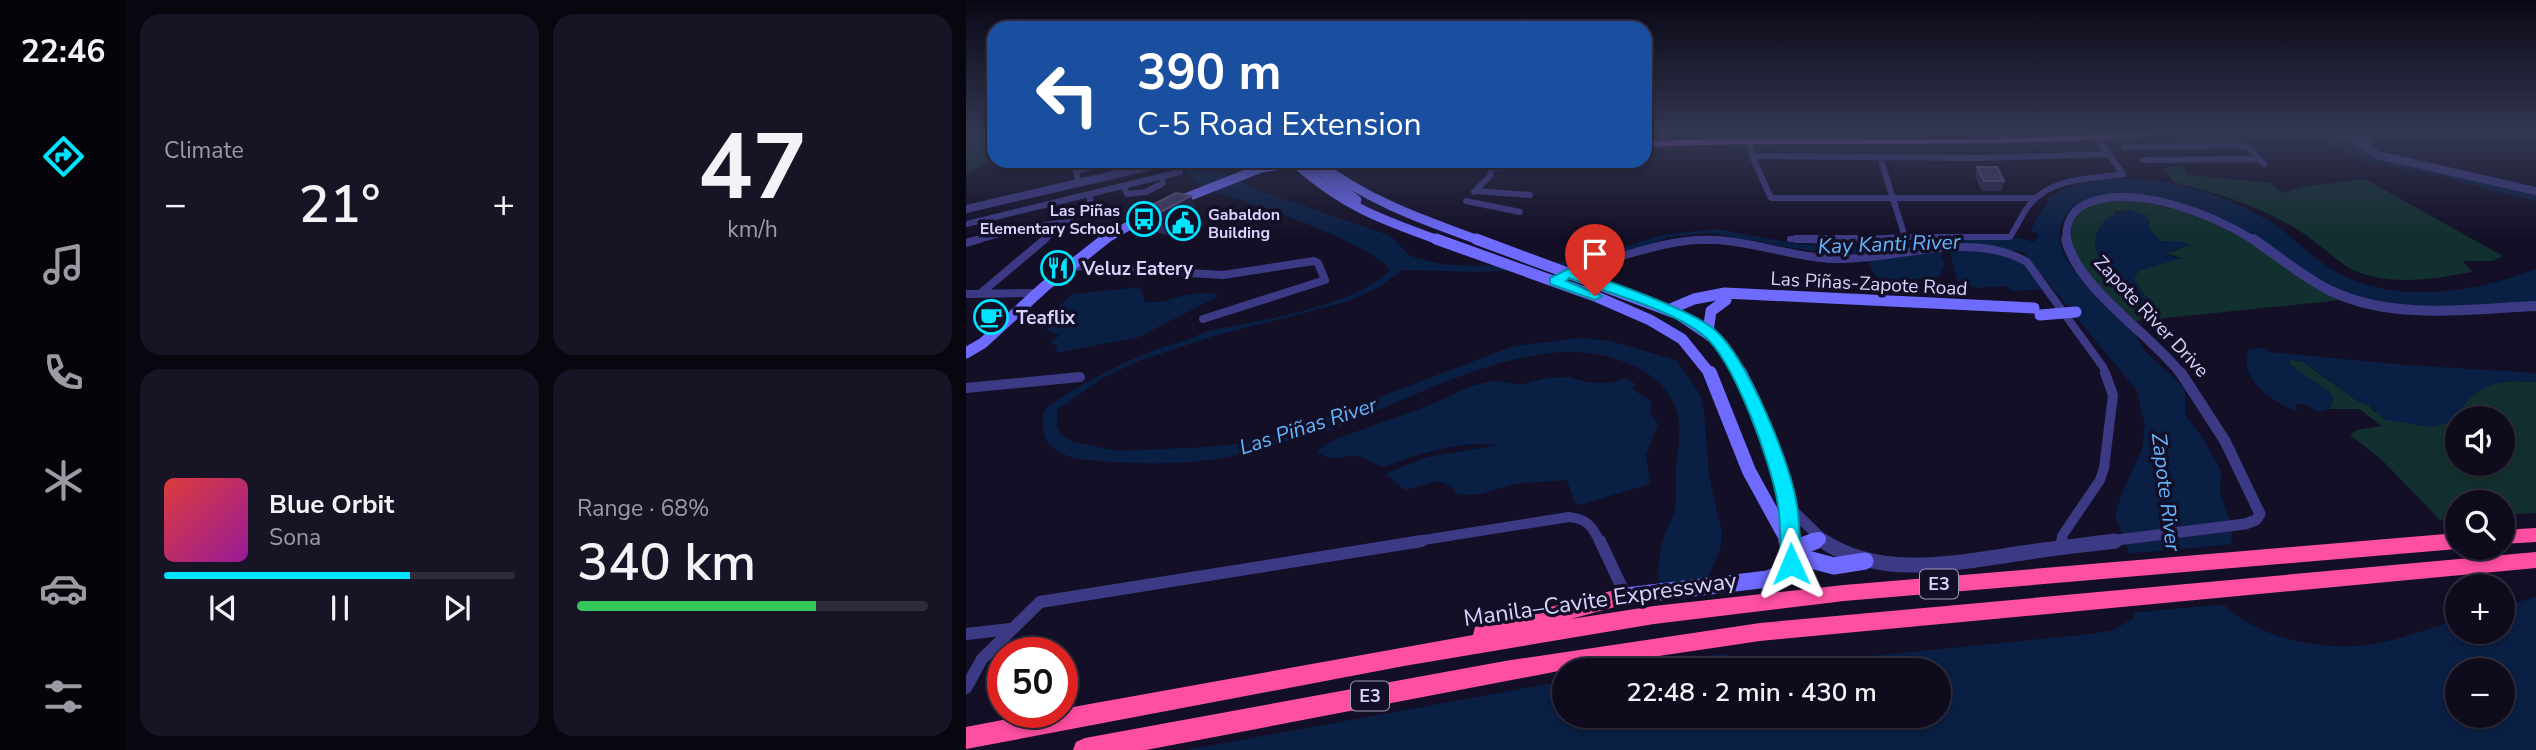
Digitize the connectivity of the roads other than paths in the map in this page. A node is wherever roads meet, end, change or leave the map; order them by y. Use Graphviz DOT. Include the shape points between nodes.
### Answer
graph roads {
  1 [pos="1075,168"];
  2 [pos="1089,168"];
  3 [pos="1142,168"];
  4 [pos="1261,168"];
  5 [pos="1310,168"];
  6 [pos="1313,168"];
  7 [pos="1316,168"];
  8 [pos="1492,168"];
  9 [pos="1757,168"];
  10 [pos="1884,168"];
  11 [pos="2119,168"];
  12 [pos="2435,168"];
  13 [pos="1076,171"];
  14 [pos="1180,172"];
  15 [pos="1162,176"];
  16 [pos="1079,183"];
  17 [pos="1124,186"];
  18 [pos="1476,191"];
  19 [pos="2536,191"];
  20 [pos="1090,194"];
  21 [pos="1530,195"];
  22 [pos="1894,198"];
  23 [pos="2035,198"];
  24 [pos="966,209"];
  25 [pos="1520,212"];
  26 [pos="1405,221"];
  27 [pos="1069,222"];
  28 [pos="966,224"];
  29 [pos="1436,227"];
  30 [pos="1423,234"];
  31 [pos="1905,237"];
  32 [pos="966,243"];
  33 [pos="1784,252"];
  34 [pos="1530,260"];
  35 [pos="1069,266"];
  36 [pos="1565,272"];
  37 [pos="1536,275"];
  38 [pos="1555,281"];
  39 [pos="1040,292"];
  40 [pos="981,293"];
  41 [pos="966,294"];
  42 [pos="1709,295"];
  43 [pos="1726,300"];
  44 [pos="1647,302"];
  45 [pos="2536,306"];
  46 [pos="2073,308"];
  47 [pos="2037,311"];
  48 [pos="1673,312"];
  49 [pos="1203,320"];
  50 [pos="1708,331"];
  51 [pos="966,353"];
  52 [pos="1080,377"];
  53 [pos="966,388"];
  54 [pos="1788,506"];
  55 [pos="2536,535"];
  56 [pos="2515,536"];
  57 [pos="1819,540"];
  58 [pos="2445,542"];
  59 [pos="2062,548"];
  60 [pos="1791,550"];
  61 [pos="2536,560"];
  62 [pos="1865,561"];
  63 [pos="1634,595"];
  64 [pos="1010,629"];
  65 [pos="966,634"];
  66 [pos="1404,656"];
  67 [pos="966,688"];
  68 [pos="966,738"];
  69 [pos="1085,750"];
  1 -- 13 [label="street"];
  2 -- 13 [label="street"];
  3 -- 16 [label="street"];
  4 -- 35 [label="main road" via="1112,232"];
  5 -- 30 [label="main road" via="1327,191 1353,207"];
  6 -- 26 [label="main road, bridge" via="1357,200"];
  7 -- 29 [label="main road"];
  8 -- 18 [label="street"];
  9 -- 22 [label="street" via="1771,198"];
  10 -- 22 [label="street"];
  11 -- 23 [label="street" via="2123,174 2069,182"];
  12 -- 19 [label="street"];
  13 -- 16 [label="street"];
  14 -- 15 [label="street"];
  15 -- 17 [label="street"];
  15 -- 17 [label="street" via="1163,183 1138,194 1127,194"];
  16 -- 24 [label="street"];
  17 -- 20 [label="street"];
  18 -- 21 [label="street"];
  18 -- 25 [label="street" via="1466,201"];
  20 -- 27 [label="street" via="1090,202"];
  20 -- 28 [label="street"];
  22 -- 23 [label="street"];
  22 -- 31 [label="street"];
  23 -- 31 [label="street" via="2007,238"];
  26 -- 29 [label="main road"];
  26 -- 30 [label="main road"];
  27 -- 32 [label="street"];
  27 -- 40 [label="street"];
  29 -- 34 [label="main road"];
  30 -- 37 [label="main road"];
  31 -- 33 [label="street" via="1789,238"];
  33 -- 36 [label="street" via="1697,240"];
  33 -- 59 [label="street" via="1857,259 1957,247 2014,255 2028,262 2103,366 2113,395 2100,480 2062,536"];
  34 -- 36 [label="main road"];
  35 -- 39 [label="main road"];
  35 -- 49 [label="street" via="1223,275 1318,262 1325,280"];
  36 -- 38 [label="main road"];
  36 -- 44 [label="main road"];
  37 -- 38 [label="main road"];
  38 -- 60 [label="main road" via="1650,320 1693,349 1709,370 1749,471"];
  39 -- 40 [label="street"];
  39 -- 51 [label="main road"];
  40 -- 41 [label="street"];
  42 -- 44 [label="main road"];
  42 -- 47 [label="main road, Las Piñas-Zapote Road"];
  42 -- 48 [label="main road, Las Piñas-Zapote Road"];
  43 -- 47 [label="main road, Las Piñas-Zapote Road"];
  43 -- 48 [label="main road, Las Piñas-Zapote Road"];
  43 -- 50 [label="main road" via="1712,310"];
  44 -- 48 [label="main road"];
  45 -- 59 [label="street, Zapote River Drive" via="2401,309 2365,303 2322,288 2256,241 2204,216 2125,197 2098,199 2078,208 2068,220 2069,250 2089,279 2195,389 2259,509 2256,520 2245,524"];
  46 -- 47 [label="main road, Las Piñas-Zapote Road, bridge"];
  48 -- 50 [label="main road"];
  50 -- 54 [label="main road" via="1742,376 1772,450"];
  52 -- 53 [label="street"];
  54 -- 57 [label="street, Zapote River Drive"];
  54 -- 60 [label="main road"];
  55 -- 56 [label="highway"];
  57 -- 60 [label="main road"];
  57 -- 62 [label="street, Zapote River Drive"];
  58 -- 66 [label="highway, Manila–Cavite Expressway / E3" via="1755,603"];
  59 -- 62 [label="street, Zapote River Drive" via="1913,564"];
  60 -- 62 [label="main road" via="1834,566"];
  60 -- 63 [label="main road" via="1791,564 1783,573 1759,580"];
  61 -- 69 [label="highway, E3" via="1760,632 1492,673"];
  63 -- 64 [label="street" via="1593,527 1584,519 1570,517 1040,601"];
  63 -- 66 [label="highway"];
  64 -- 65 [label="street"];
  64 -- 67 [label="street" via="982,659"];
  66 -- 68 [label="highway, Manila–Cavite Expressway / E3"];
}
